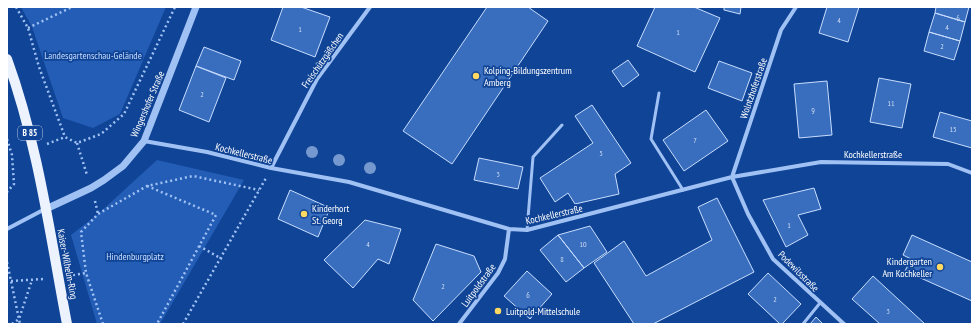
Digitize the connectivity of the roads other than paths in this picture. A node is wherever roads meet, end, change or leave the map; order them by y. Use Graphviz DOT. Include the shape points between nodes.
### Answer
graph roads {
  1 [pos="196,7"];
  2 [pos="370,7"];
  3 [pos="796,7"];
  4 [pos="7,59"];
  5 [pos="659,93"];
  6 [pos="562,125"];
  7 [pos="144,141"];
  8 [pos="271,168"];
  9 [pos="972,173"];
  10 [pos="732,177"];
  11 [pos="683,190"];
  12 [pos="46,209"];
  13 [pos="7,229"];
  14 [pos="509,229"];
  15 [pos="527,230"];
  16 [pos="820,303"];
  17 [pos="68,324"];
  18 [pos="459,324"];
  19 [pos="803,324"];
  20 [pos="844,324"];
  1 -- 7 [label="street, Wingershofer Straße"];
  2 -- 8 [label="street, Freischützgäßchen" via="316,79"];
  3 -- 10 [label="street, Wolntzhoferstraße" via="782,30"];
  4 -- 12 [label="main road, B 85" via="35,149"];
  5 -- 11 [label="lane" via="651,139"];
  6 -- 15 [label="lane" via="533,158"];
  7 -- 8 [label="street, Kochkellerstraße" via="207,152"];
  7 -- 12 [label="street, Wingershofer Straße" via="123,166 104,180"];
  8 -- 14 [label="street, Kochkellerstraße" via="349,182"];
  9 -- 10 [label="street, Kochkellerstraße" via="948,164 821,162"];
  10 -- 11 [label="street, Kochkellerstraße"];
  10 -- 16 [label="street, Podewilsstraße" via="748,214 773,259"];
  11 -- 15 [label="street, Kochkellerstraße"];
  12 -- 13 [label="street"];
  12 -- 17 [label="main road, Kaiser-Wilhelm-Ring / B 85"];
  14 -- 15 [label="street, Kochkellerstraße"];
  14 -- 18 [label="street, Luitpoldstraße" via="505,259 498,273"];
  16 -- 19 [label="lane"];
  16 -- 20 [label="street, Podewilsstraße"];
}
